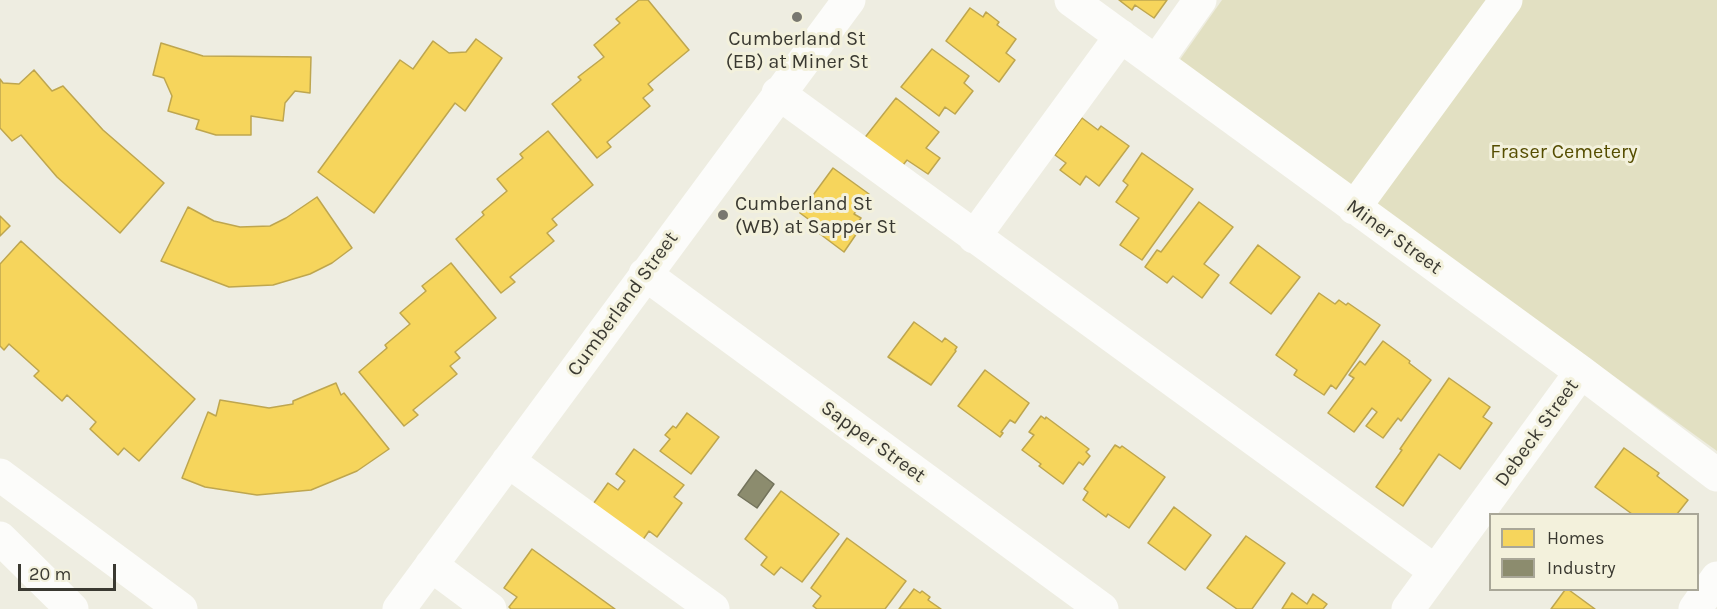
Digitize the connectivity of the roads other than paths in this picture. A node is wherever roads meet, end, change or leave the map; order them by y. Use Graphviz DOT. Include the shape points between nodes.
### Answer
graph roads {
  1 [pos="849,0"];
  2 [pos="1071,0"];
  3 [pos="1200,0"];
  4 [pos="1506,0"];
  5 [pos="1121,36"];
  6 [pos="1156,62"];
  7 [pos="778,93"];
  8 [pos="1354,208"];
  9 [pos="974,237"];
  10 [pos="645,274"];
  11 [pos="1581,372"];
  12 [pos="508,461"];
  13 [pos="0,475"];
  14 [pos="1717,475"];
  15 [pos="0,538"];
  16 [pos="431,565"];
  17 [pos="1435,571"];
  18 [pos="1717,578"];
  19 [pos="72,609"];
  20 [pos="181,609"];
  21 [pos="399,609"];
  22 [pos="490,609"];
  23 [pos="713,609"];
  24 [pos="1102,609"];
  25 [pos="1408,609"];
  26 [pos="1695,609"];
  1 -- 7 [label="street, Cumberland Street"];
  2 -- 5 [label="street, Miner Street"];
  3 -- 6 [label="street"];
  4 -- 8 [label="street"];
  5 -- 6 [label="street, Miner Street"];
  5 -- 9 [label="street"];
  6 -- 8 [label="street, Miner Street"];
  7 -- 9 [label="street"];
  7 -- 10 [label="street, Cumberland Street"];
  8 -- 11 [label="street, Miner Street"];
  9 -- 17 [label="street"];
  10 -- 12 [label="street, Cumberland Street"];
  10 -- 24 [label="street, Sapper Street"];
  11 -- 14 [label="street, Miner Street"];
  11 -- 17 [label="street, Debeck Street"];
  12 -- 16 [label="street, Cumberland Street"];
  12 -- 23 [label="street"];
  13 -- 20 [label="street"];
  15 -- 19 [label="street"];
  16 -- 21 [label="street, Cumberland Street"];
  16 -- 22 [label="street"];
  17 -- 25 [label="street, Debeck Street"];
  18 -- 26 [label="street"];
}
